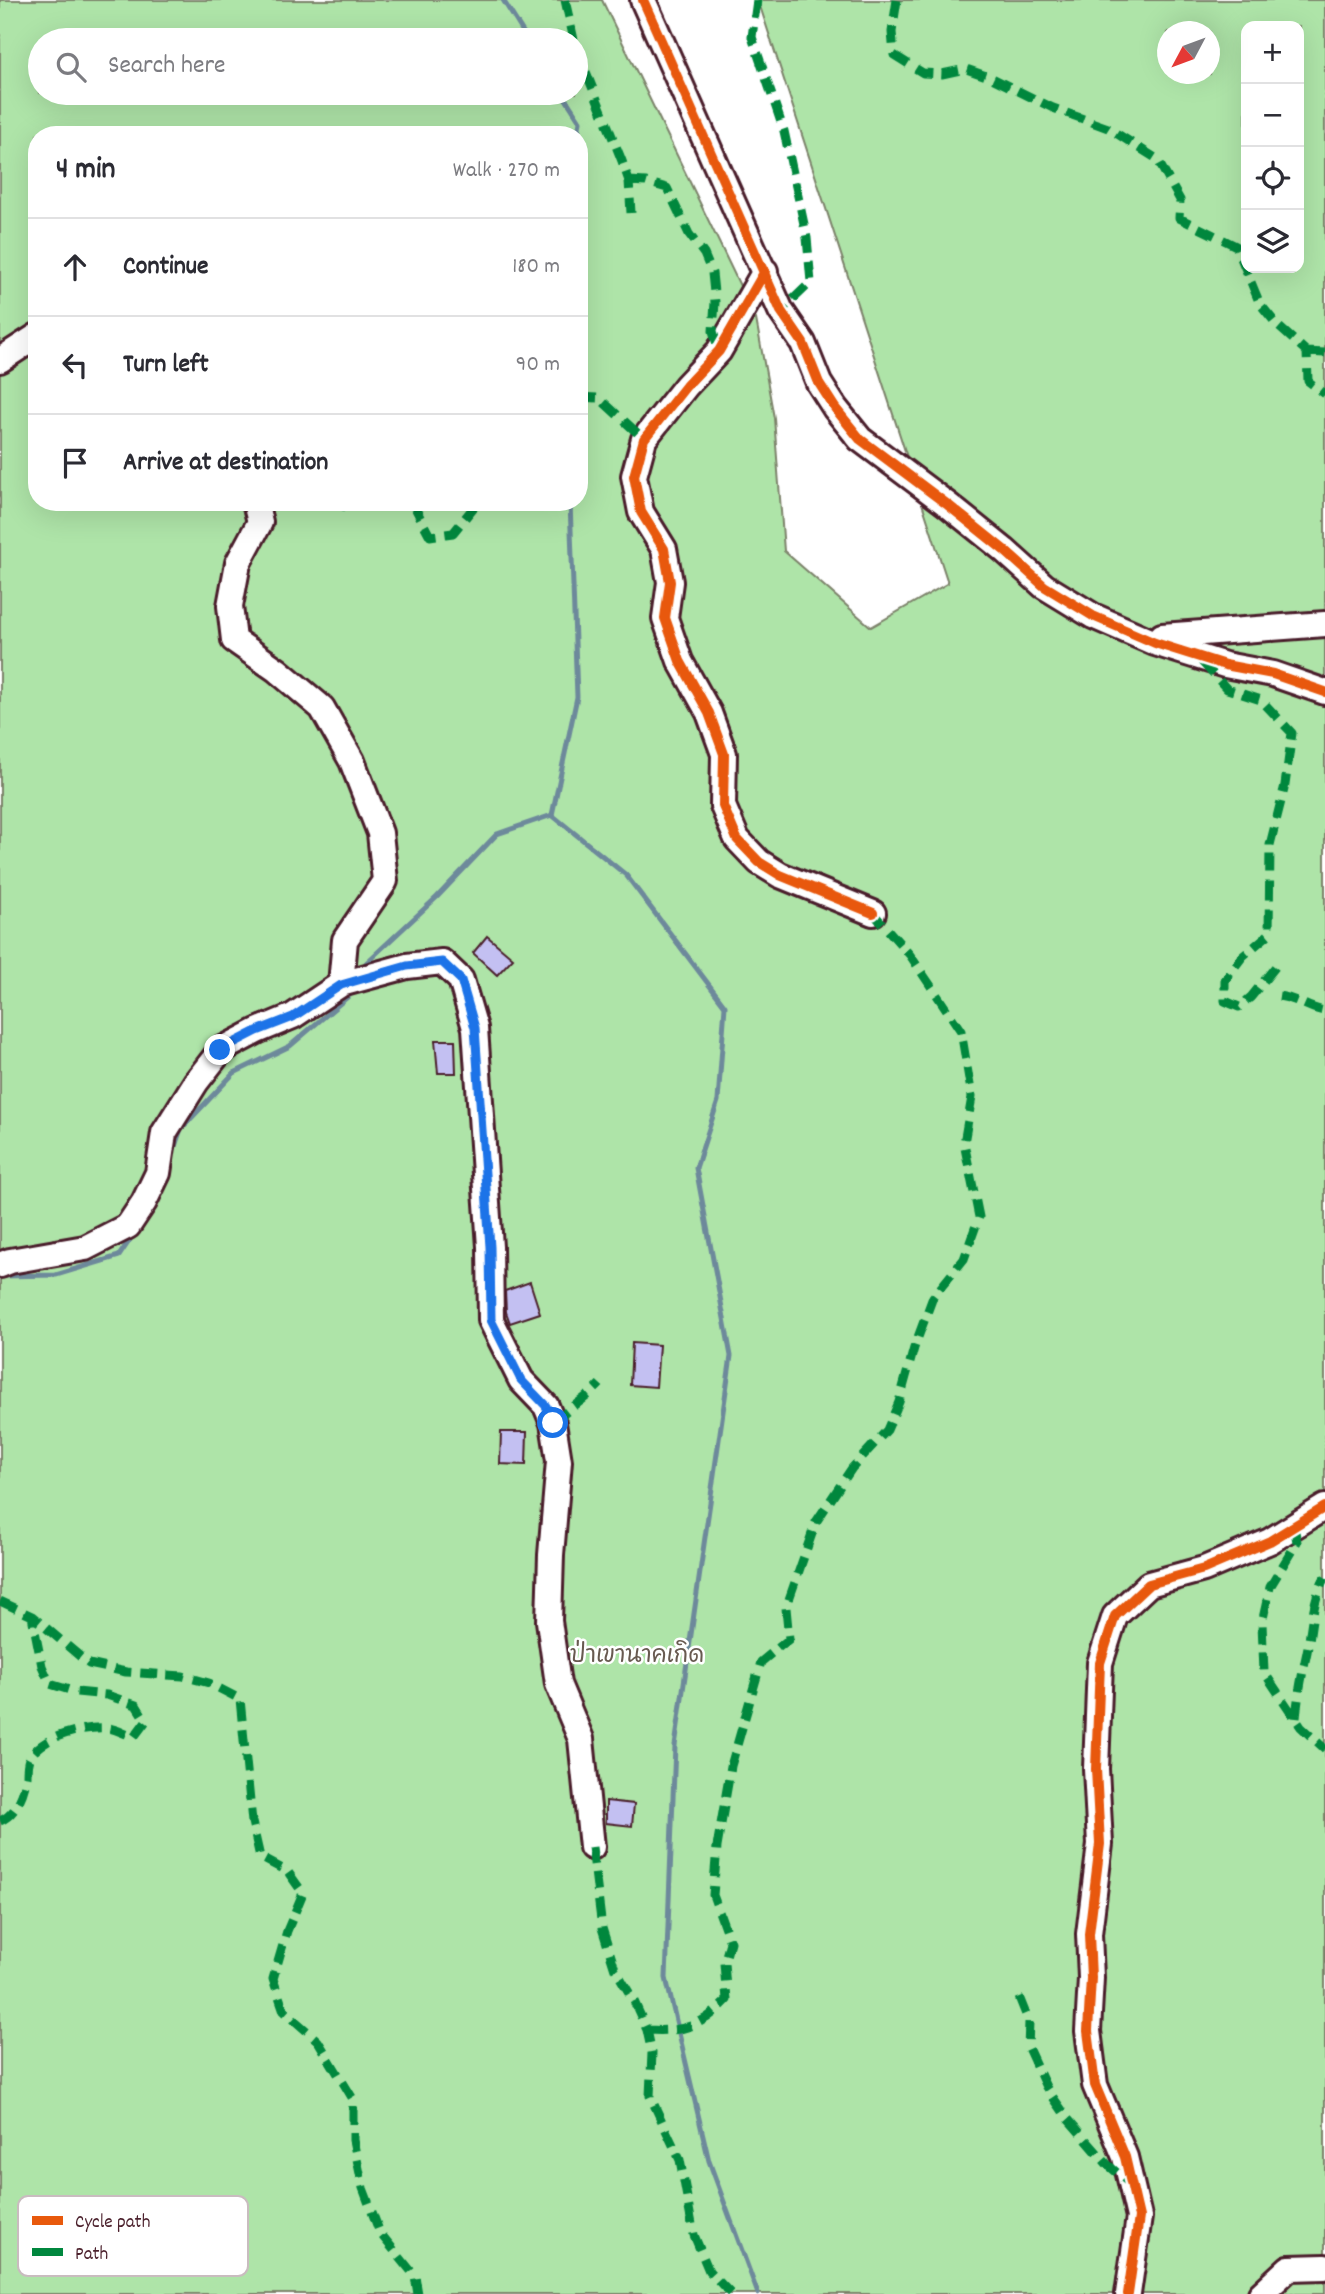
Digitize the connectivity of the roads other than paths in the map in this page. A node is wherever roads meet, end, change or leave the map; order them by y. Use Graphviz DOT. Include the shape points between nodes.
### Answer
graph roads {
  1 [pos="643,0"];
  2 [pos="765,271"];
  3 [pos="28,342"];
  4 [pos="0,360"];
  5 [pos="257,511"];
  6 [pos="1325,624"];
  7 [pos="1162,636"];
  8 [pos="1325,692"];
  9 [pos="873,913"];
  10 [pos="341,985"];
  11 [pos="0,1265"];
  12 [pos="1325,1507"];
  13 [pos="592,1847"];
  14 [pos="1325,2267"];
  15 [pos="1128,2294"];
  16 [pos="1261,2294"];
  1 -- 2 [label="street"];
  2 -- 8 [label="street" via="819,383 860,439 957,512 1044,586 1093,616 1155,643"];
  2 -- 9 [label="street" via="719,351 644,439 634,476 641,512 664,550 670,582 665,618 724,754 723,806 737,839 759,862 780,875"];
  3 -- 4 [label="street"];
  5 -- 10 [label="street" via="260,523 238,563 230,606 234,640 322,708 352,761 380,834 385,881 345,940"];
  6 -- 7 [label="street"];
  10 -- 11 [label="street" via="293,1017 220,1050 164,1133 158,1172 128,1226 85,1248"];
  10 -- 13 [label="street" via="407,966 442,962 461,980 475,1028 491,1320 521,1380 546,1406 553,1423 559,1461 549,1621 558,1684 581,1738"];
  12 -- 15 [label="street" via="1270,1541 1204,1569 1149,1584 1115,1616 1100,1663 1096,1769 1100,1844 1089,1934 1088,2031 1095,2085 1125,2157 1139,2217"];
  14 -- 16 [label="street" via="1289,2269"];
}
